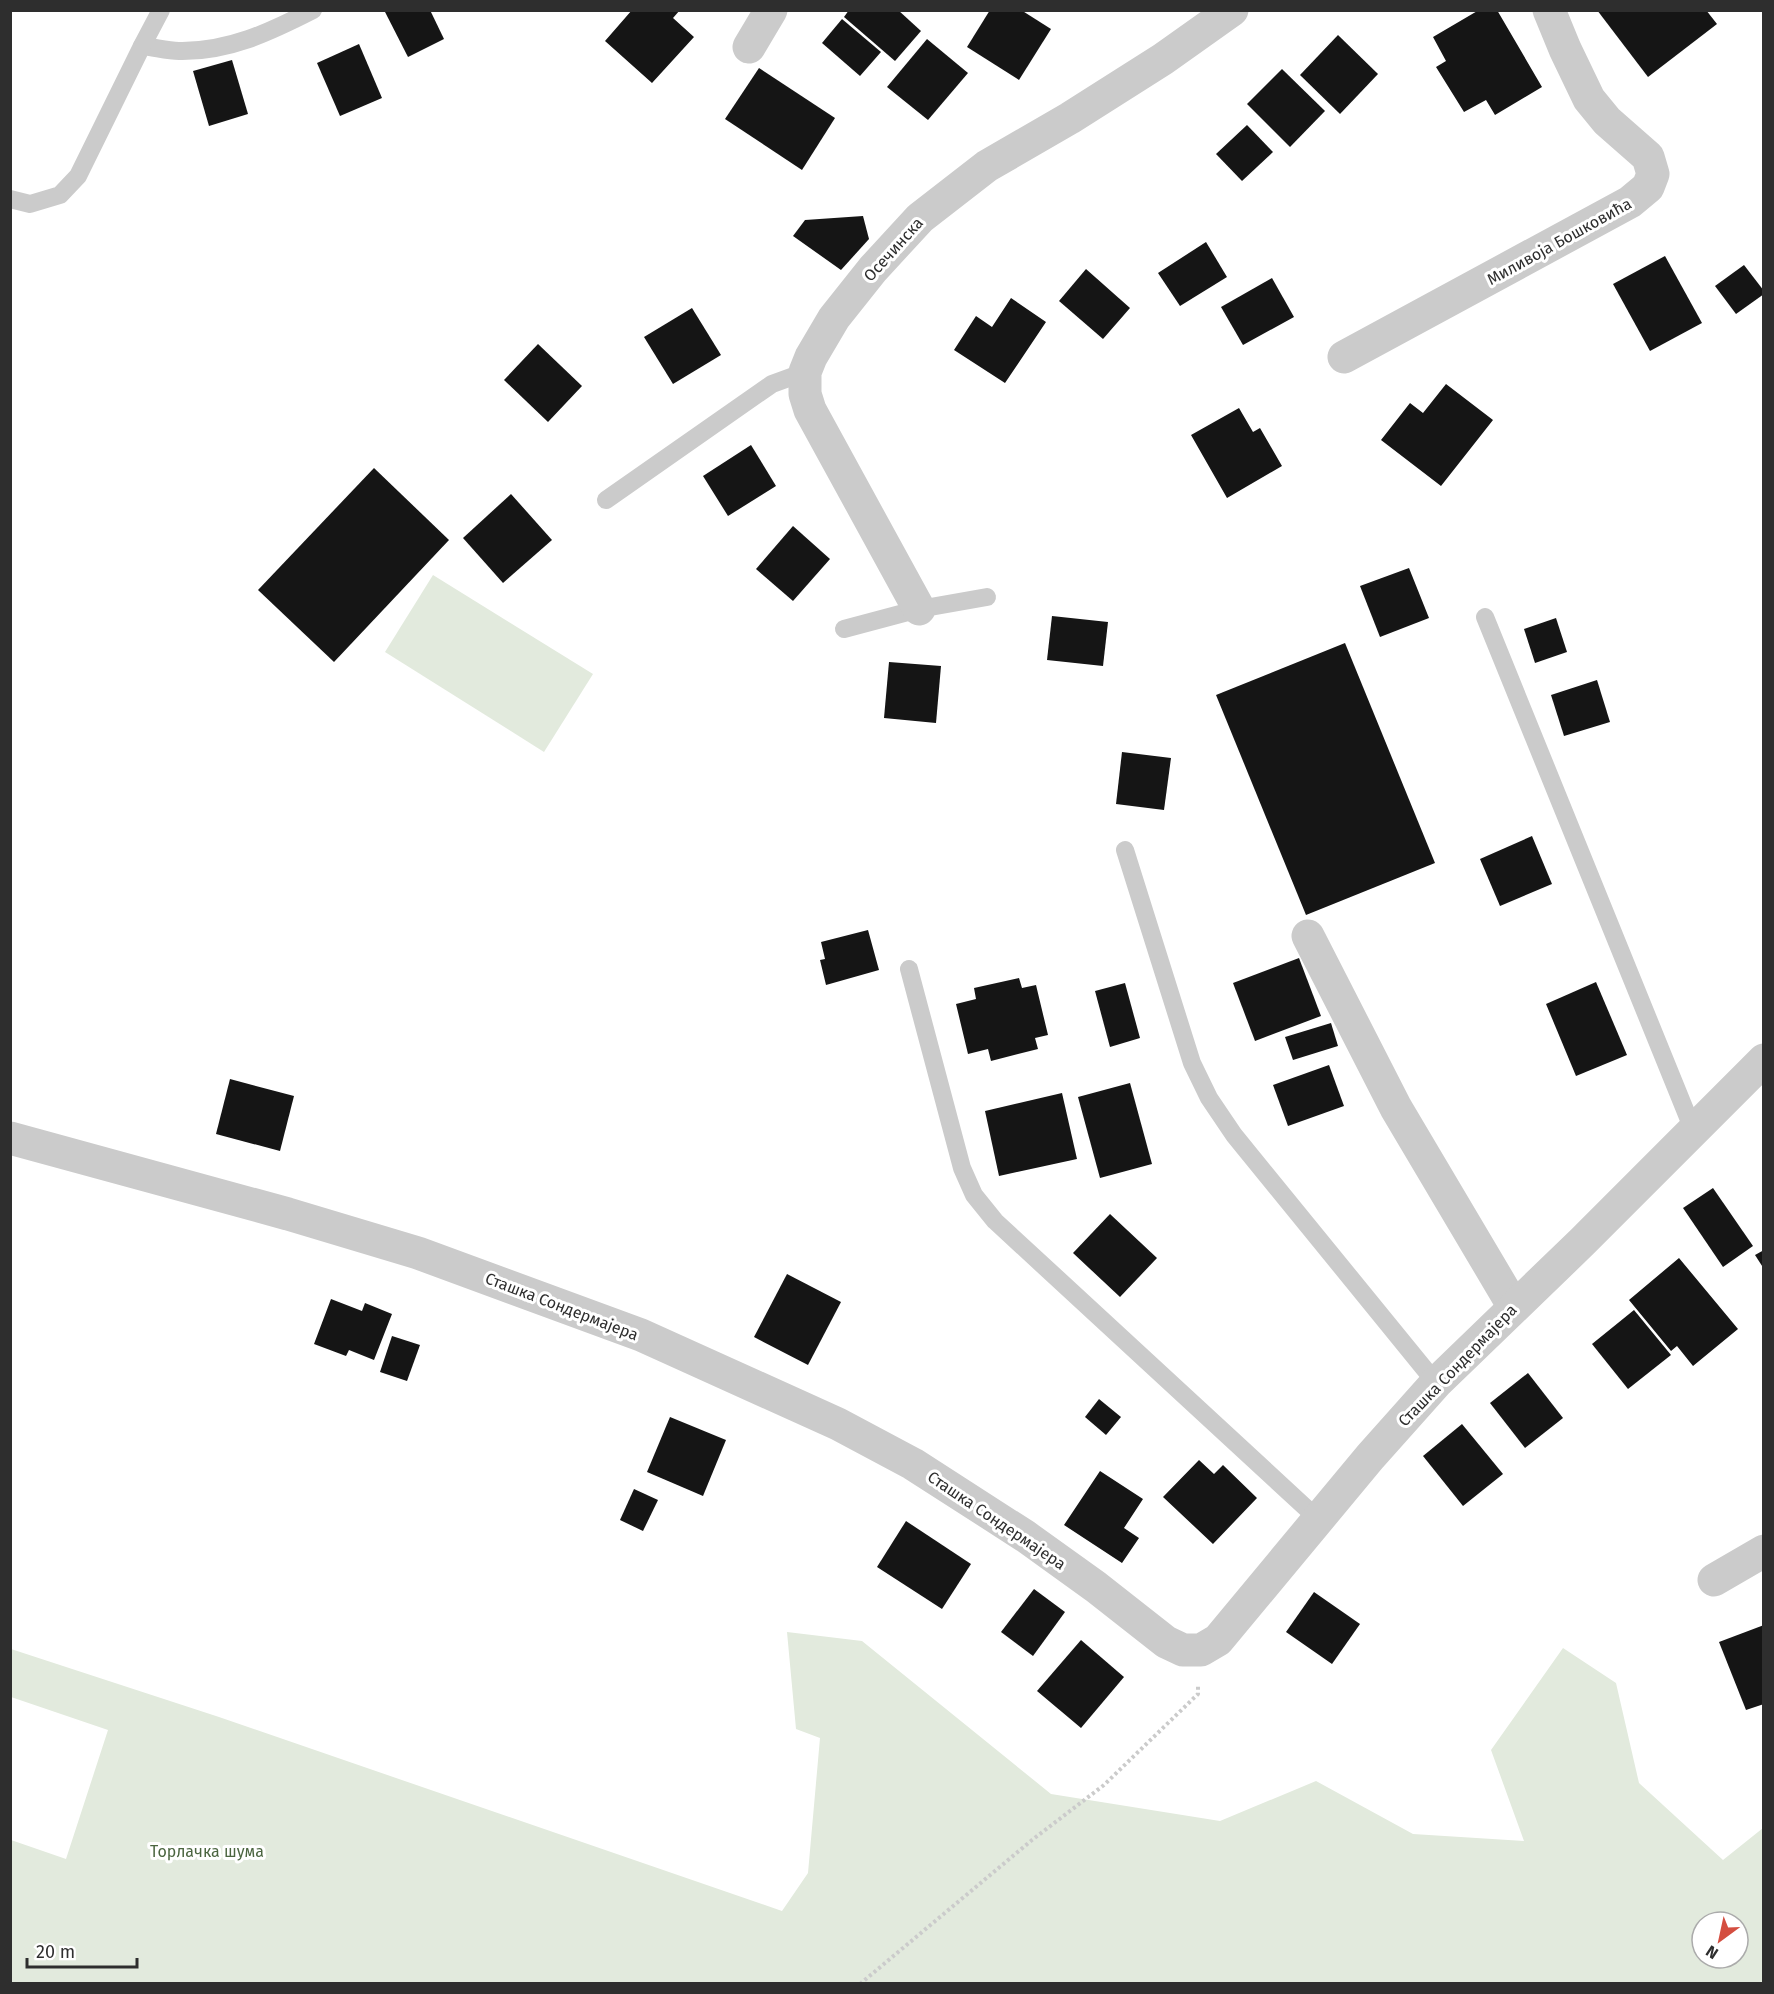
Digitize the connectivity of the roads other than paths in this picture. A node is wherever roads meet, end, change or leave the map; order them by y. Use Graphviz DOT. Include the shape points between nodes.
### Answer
graph roads {
  1 [pos="161,10"];
  2 [pos="313,10"];
  3 [pos="771,10"];
  4 [pos="1232,10"];
  5 [pos="1549,10"];
  6 [pos="142,46"];
  7 [pos="749,47"];
  8 [pos="10,199"];
  9 [pos="1344,357"];
  10 [pos="805,372"];
  11 [pos="606,500"];
  12 [pos="987,597"];
  13 [pos="919,609"];
  14 [pos="1485,617"];
  15 [pos="844,629"];
  16 [pos="1125,850"];
  17 [pos="1308,936"];
  18 [pos="909,969"];
  19 [pos="1764,1060"];
  20 [pos="1694,1132"];
  21 [pos="10,1138"];
  22 [pos="1514,1307"];
  23 [pos="1436,1383"];
  24 [pos="1318,1519"];
  25 [pos="1764,1551"];
  26 [pos="1714,1580"];
  1 -- 6 [label="lane"];
  2 -- 6 [label="lane" via="271,32 214,49 178,51"];
  3 -- 7 [label="street"];
  4 -- 10 [label="street, Осечинска" via="1163,59 987,166 920,218 834,318"];
  5 -- 9 [label="street, Миливоја Бошковића" via="1589,99 1647,158 1653,174 1648,187 1630,202"];
  6 -- 8 [label="lane" via="78,176 60,195 30,204"];
  10 -- 11 [label="lane" via="772,384"];
  10 -- 13 [label="street" via="810,410"];
  12 -- 13 [label="lane"];
  13 -- 15 [label="lane"];
  14 -- 20 [label="lane"];
  16 -- 23 [label="lane" via="1192,1063 1209,1098"];
  17 -- 22 [label="street" via="1396,1108"];
  18 -- 24 [label="lane" via="962,1168 974,1195 995,1221"];
  19 -- 20 [label="street, Сташка Сондермајера"];
  20 -- 22 [label="street, Сташка Сондермајера"];
  21 -- 24 [label="street, Сташка Сондермајера" via="418,1253 641,1335 838,1424 913,1464 1025,1536 1166,1642 1183,1650 1201,1650 1218,1640"];
  22 -- 23 [label="street, Сташка Сондермајера"];
  23 -- 24 [label="street, Сташка Сондермајера"];
  25 -- 26 [label="street"];
}
